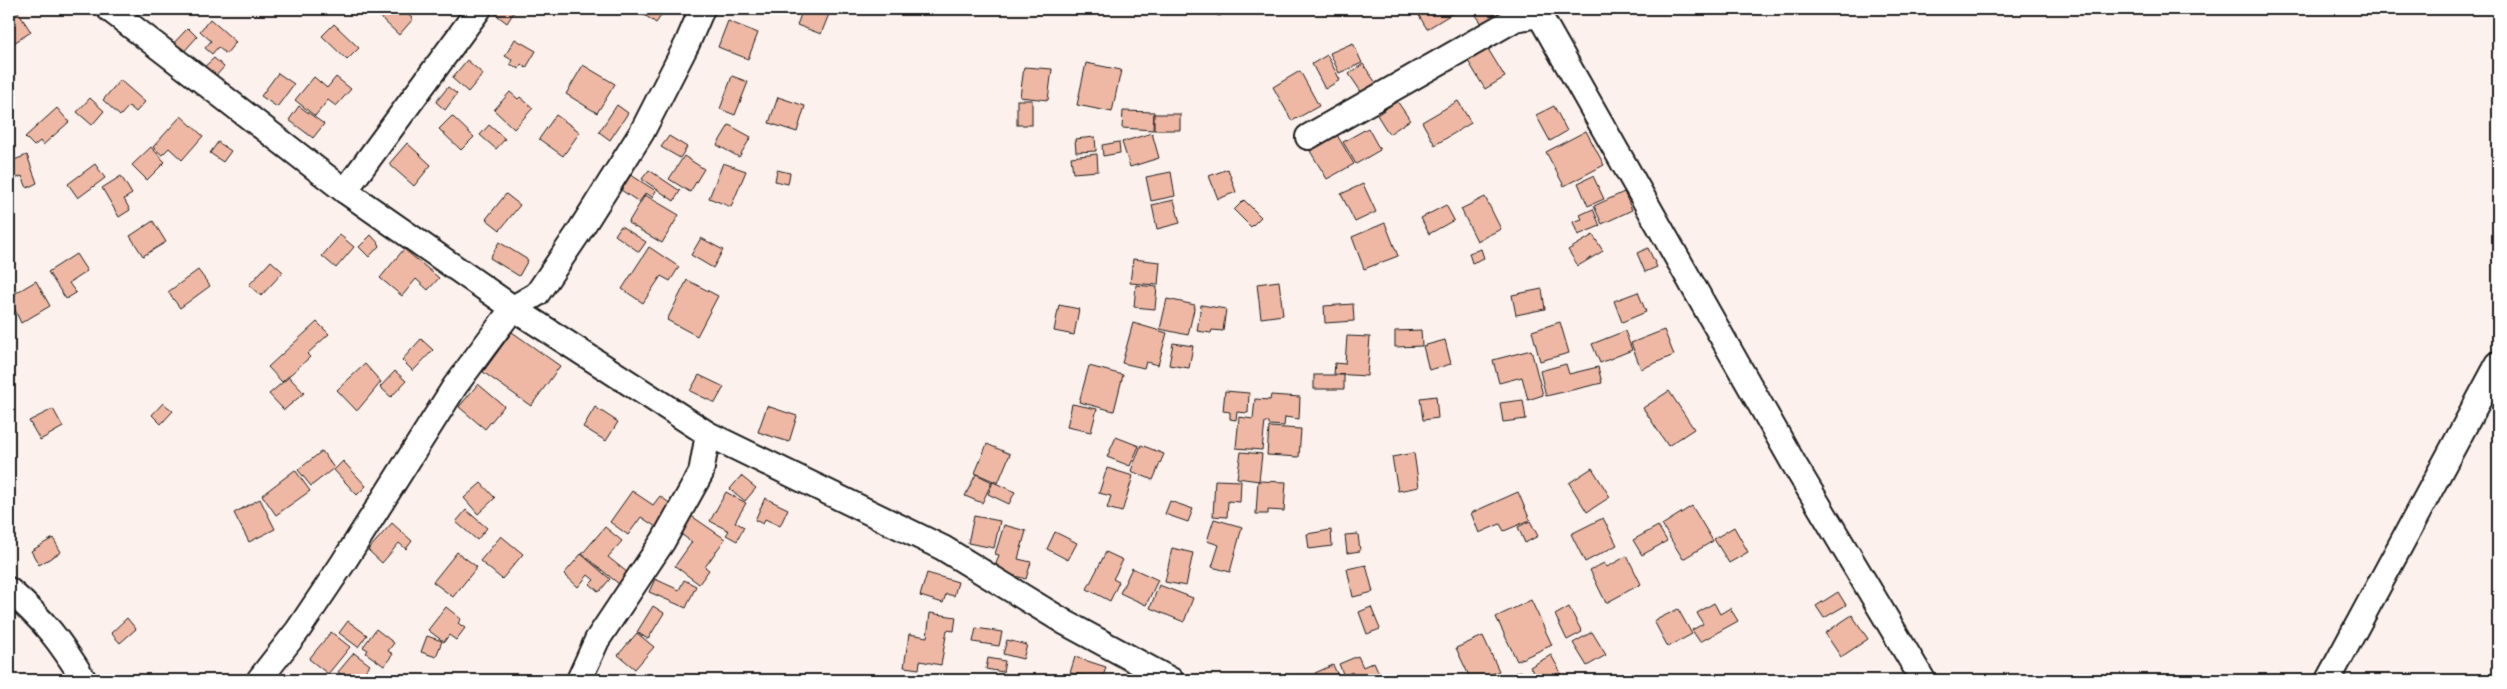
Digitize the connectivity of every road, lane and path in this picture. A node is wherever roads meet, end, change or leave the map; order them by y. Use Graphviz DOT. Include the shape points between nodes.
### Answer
graph roads {
  1 [pos="109,9"];
  2 [pos="479,9"];
  3 [pos="702,9"];
  4 [pos="1538,12"];
  5 [pos="1308,137"];
  6 [pos="345,190"];
  7 [pos="513,308"];
  8 [pos="2498,364"];
  9 [pos="708,434"];
  10 [pos="9,590"];
  11 [pos="84,680"];
  12 [pos="259,680"];
  13 [pos="579,680"];
  14 [pos="1170,680"];
  15 [pos="1923,680"];
  16 [pos="2328,680"];
  1 -- 6 [label="street"];
  2 -- 6 [label="street"];
  3 -- 7 [label="street" via="642,132 537,294"];
  4 -- 5 [label="street" via="1515,19"];
  4 -- 15 [label="street" via="1794,464"];
  6 -- 7 [label="street"];
  7 -- 9 [label="street"];
  7 -- 12 [label="street" via="455,386 376,514 298,630"];
  8 -- 16 [label="street"];
  9 -- 13 [label="street" via="702,473 663,541 598,640"];
  9 -- 14 [label="street" via="942,548 1066,623"];
  10 -- 11 [label="street" via="60,640"];
}
